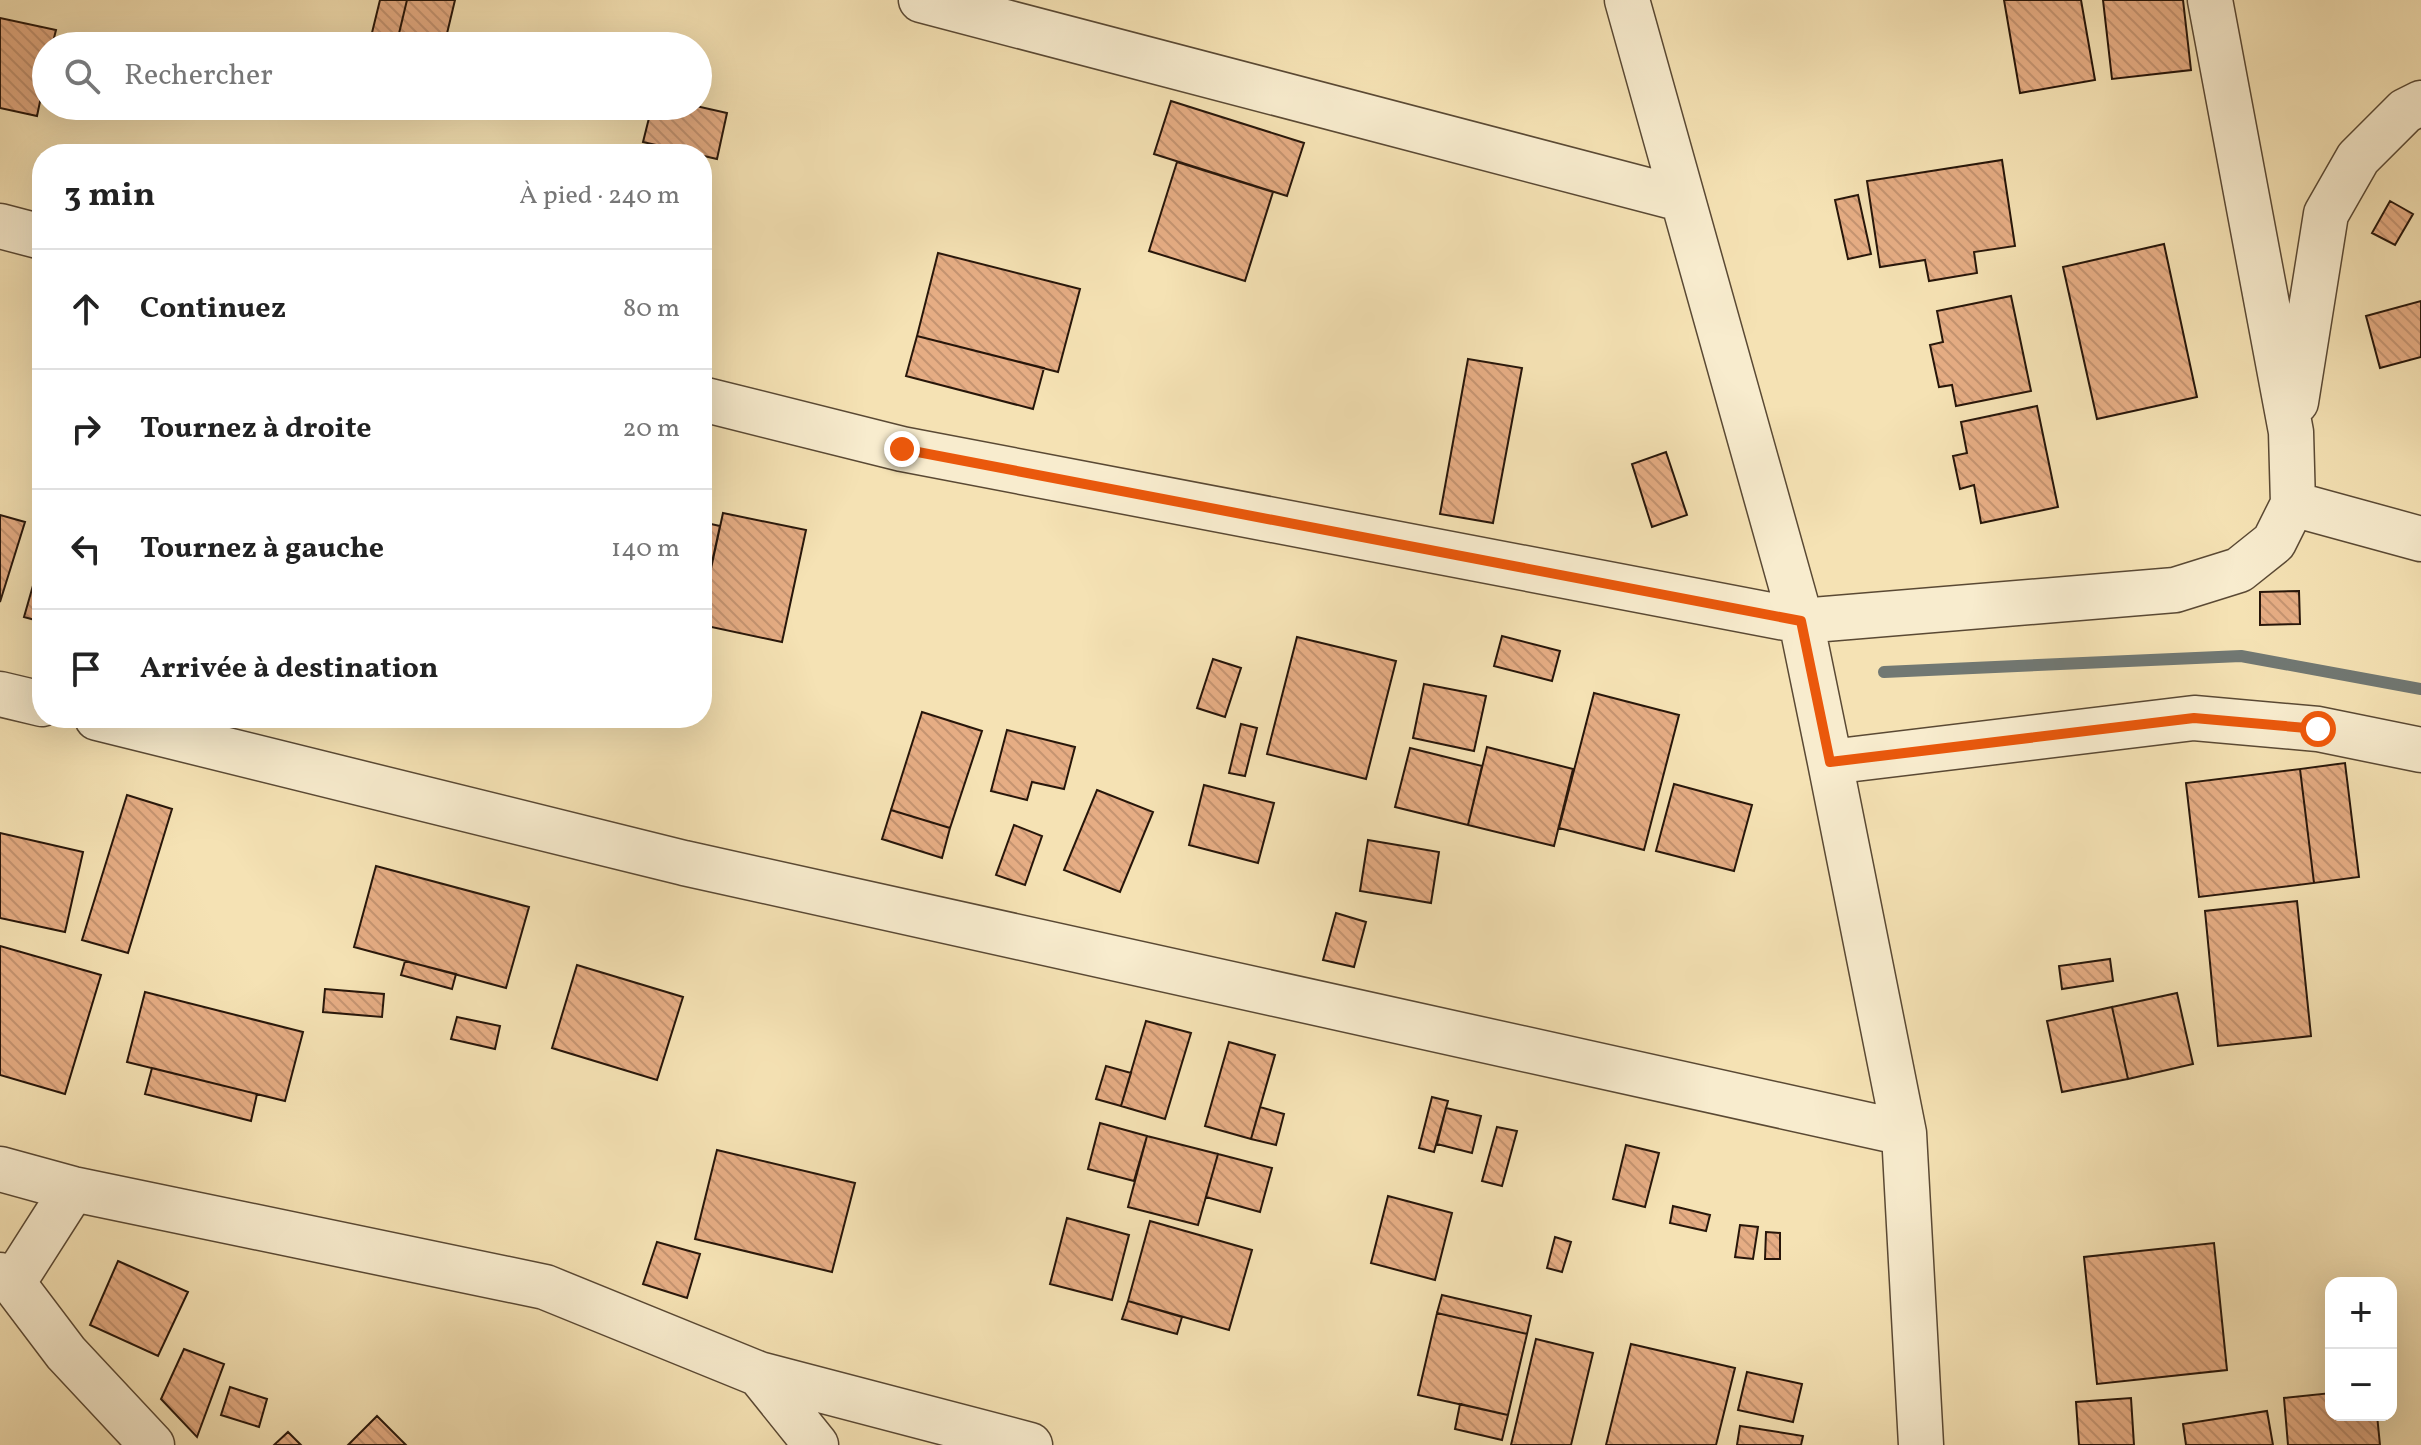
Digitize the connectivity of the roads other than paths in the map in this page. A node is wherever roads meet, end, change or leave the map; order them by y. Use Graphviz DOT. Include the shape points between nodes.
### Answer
graph roads {
  1 [pos="921,0"];
  2 [pos="1627,0"];
  3 [pos="2210,0"];
  4 [pos="2421,103"];
  5 [pos="1681,199"];
  6 [pos="0,226"];
  7 [pos="32,234"];
  8 [pos="712,402"];
  9 [pos="2291,432"];
  10 [pos="2293,504"];
  11 [pos="2421,539"];
  12 [pos="1801,621"];
  13 [pos="0,694"];
  14 [pos="32,702"];
  15 [pos="137,728"];
  16 [pos="2421,750"];
  17 [pos="1830,762"];
  18 [pos="1904,1133"];
  19 [pos="0,1169"];
  20 [pos="73,1189"];
  21 [pos="7,1279"];
  22 [pos="759,1374"];
  23 [pos="152,1445"];
  24 [pos="816,1445"];
  25 [pos="1030,1445"];
  26 [pos="1921,1445"];
  1 -- 5 [label="street"];
  2 -- 5 [label="street"];
  3 -- 9 [label="street"];
  4 -- 9 [label="street" via="2405,111 2358,158 2326,214"];
  5 -- 12 [label="street"];
  6 -- 7 [label="street"];
  8 -- 12 [label="street" via="902,449"];
  9 -- 10 [label="street"];
  10 -- 11 [label="street"];
  10 -- 12 [label="street" via="2274,542 2239,570 2175,590"];
  12 -- 17 [label="street"];
  13 -- 14 [label="street"];
  15 -- 18 [label="street" via="684,863"];
  16 -- 17 [label="street" via="2318,729 2194,718"];
  17 -- 18 [label="street"];
  18 -- 26 [label="street"];
  19 -- 20 [label="street"];
  20 -- 21 [label="street"];
  20 -- 22 [label="street" via="545,1287"];
  21 -- 23 [label="street" via="66,1353"];
  22 -- 24 [label="street"];
  22 -- 25 [label="street"];
}
